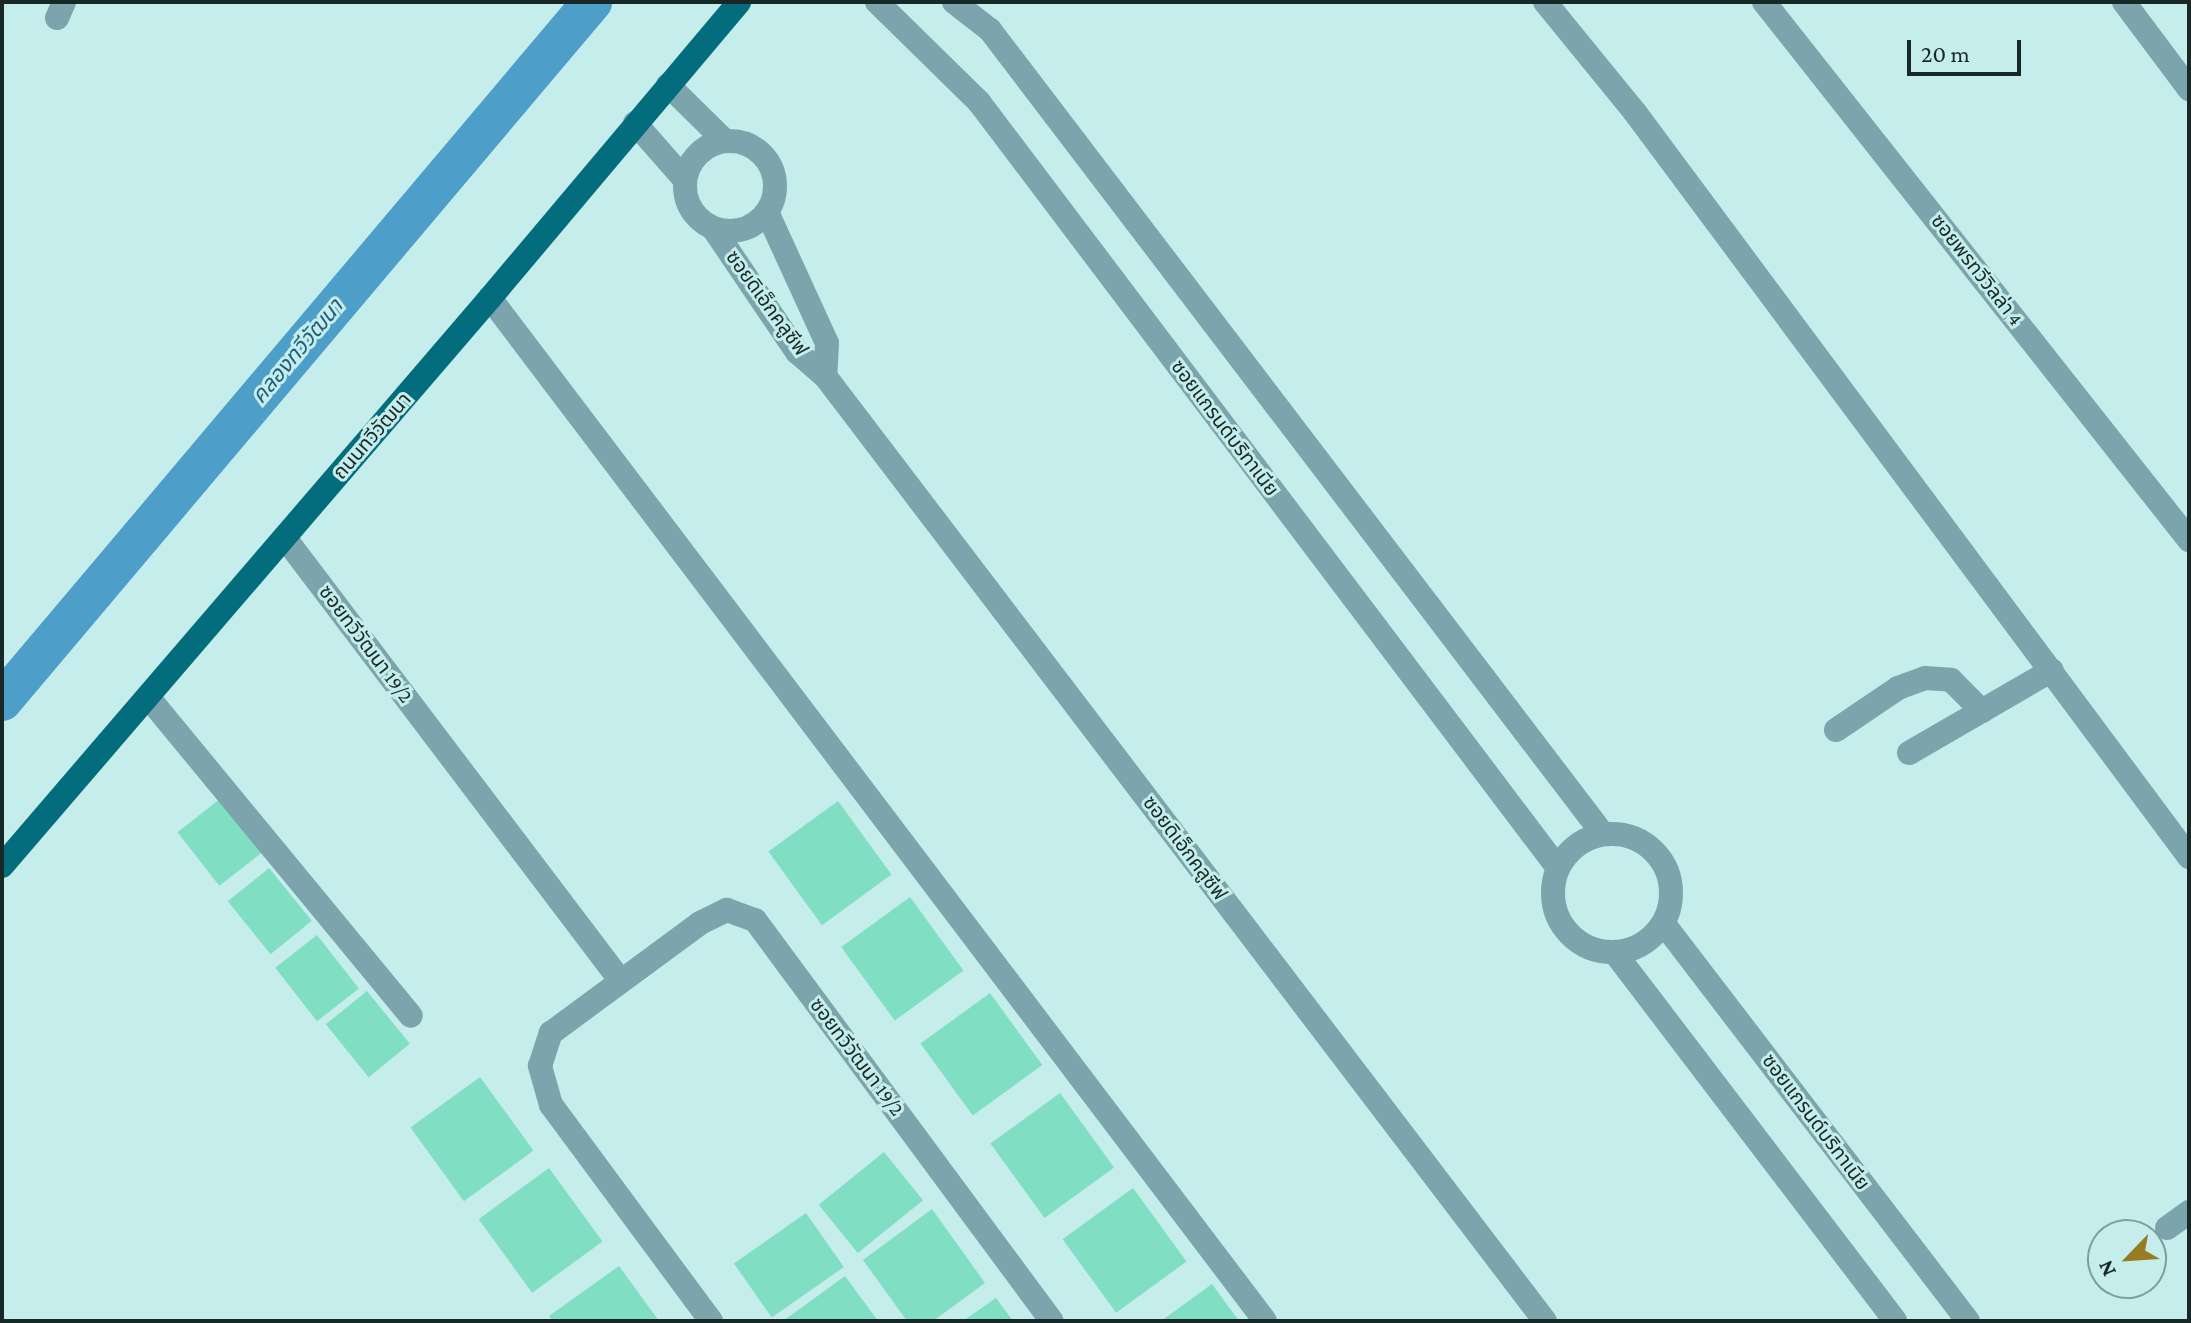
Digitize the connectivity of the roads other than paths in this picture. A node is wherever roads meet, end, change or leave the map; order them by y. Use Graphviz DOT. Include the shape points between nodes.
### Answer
graph roads {
  1 [pos="739,2"];
  2 [pos="877,2"];
  3 [pos="954,2"];
  4 [pos="1545,2"];
  5 [pos="1764,2"];
  6 [pos="2124,2"];
  7 [pos="668,85"];
  8 [pos="2189,89"];
  9 [pos="635,123"];
  10 [pos="725,141"];
  11 [pos="685,180"];
  12 [pos="767,212"];
  13 [pos="713,228"];
  14 [pos="490,298"];
  15 [pos="825,376"];
  16 [pos="285,538"];
  17 [pos="2189,540"];
  18 [pos="2052,670"];
  19 [pos="148,697"];
  20 [pos="1982,711"];
  21 [pos="1836,730"];
  22 [pos="1909,753"];
  23 [pos="1603,834"];
  24 [pos="2189,857"];
  25 [pos="2,866"];
  26 [pos="1558,868"];
  27 [pos="1664,924"];
  28 [pos="1615,953"];
  29 [pos="620,980"];
  30 [pos="411,1016"];
  31 [pos="2189,1212"];
  32 [pos="2167,1228"];
  33 [pos="711,1321"];
  34 [pos="1052,1321"];
  35 [pos="1265,1321"];
  36 [pos="1545,1321"];
  37 [pos="1895,1321"];
  38 [pos="1968,1321"];
  1 -- 7 [label="main road, ถนนทวีวัฒนา"];
  2 -- 26 [label="street, ซอยแกรนด์บริทาเนีย" via="979,102"];
  3 -- 23 [label="street" via="990,30"];
  4 -- 18 [label="street" via="1634,111"];
  5 -- 17 [label="street, ซอยพรทวีวิลล่า 4"];
  6 -- 8 [label="street"];
  7 -- 9 [label="main road, ถนนทวีวัฒนา"];
  7 -- 10 [label="street"];
  9 -- 11 [label="street, ซอยดิเอ็กคลูซีฟ"];
  9 -- 14 [label="main road, ถนนทวีวัฒนา"];
  10 -- 11 [label="street" via="698,153"];
  10 -- 12 [label="street" via="739,141 765,157 775,185"];
  11 -- 13 [label="street, ซอยดิเอ็กคลูซีฟ" via="691,209"];
  12 -- 13 [label="street, ซอยดิเอ็กคลูซีฟ" via="743,230"];
  12 -- 15 [label="street, ซอยดิเอ็กคลูซีฟ" via="827,343"];
  13 -- 15 [label="street, ซอยดิเอ็กคลูซีฟ" via="797,352"];
  14 -- 16 [label="main road, ถนนทวีวัฒนา"];
  14 -- 35 [label="street"];
  15 -- 36 [label="street, ซอยดิเอ็กคลูซีฟ"];
  16 -- 19 [label="main road, ถนนทวีวัฒนา"];
  16 -- 29 [label="street, ซอยทวีวัฒนา 19/2"];
  18 -- 20 [label="street"];
  18 -- 24 [label="street"];
  19 -- 25 [label="main road, ถนนทวีวัฒนา"];
  19 -- 30 [label="street"];
  20 -- 21 [label="street" via="1951,680 1925,678 1898,688"];
  20 -- 22 [label="street"];
  23 -- 26 [label="street" via="1585,840"];
  23 -- 27 [label="street" via="1640,840 1656,852 1672,886"];
  26 -- 28 [label="street" via="1553,888 1563,926 1577,941"];
  27 -- 28 [label="street" via="1652,938"];
  27 -- 38 [label="street, ซอยแกรนด์บริทาเนีย"];
  28 -- 37 [label="street"];
  29 -- 33 [label="street, ซอยทวีวัฒนา 19/2" via="551,1033 540,1066 551,1105"];
  29 -- 34 [label="street, ซอยทวีวัฒนา 19/2" via="727,910 755,920"];
  31 -- 32 [label="street"];
}
